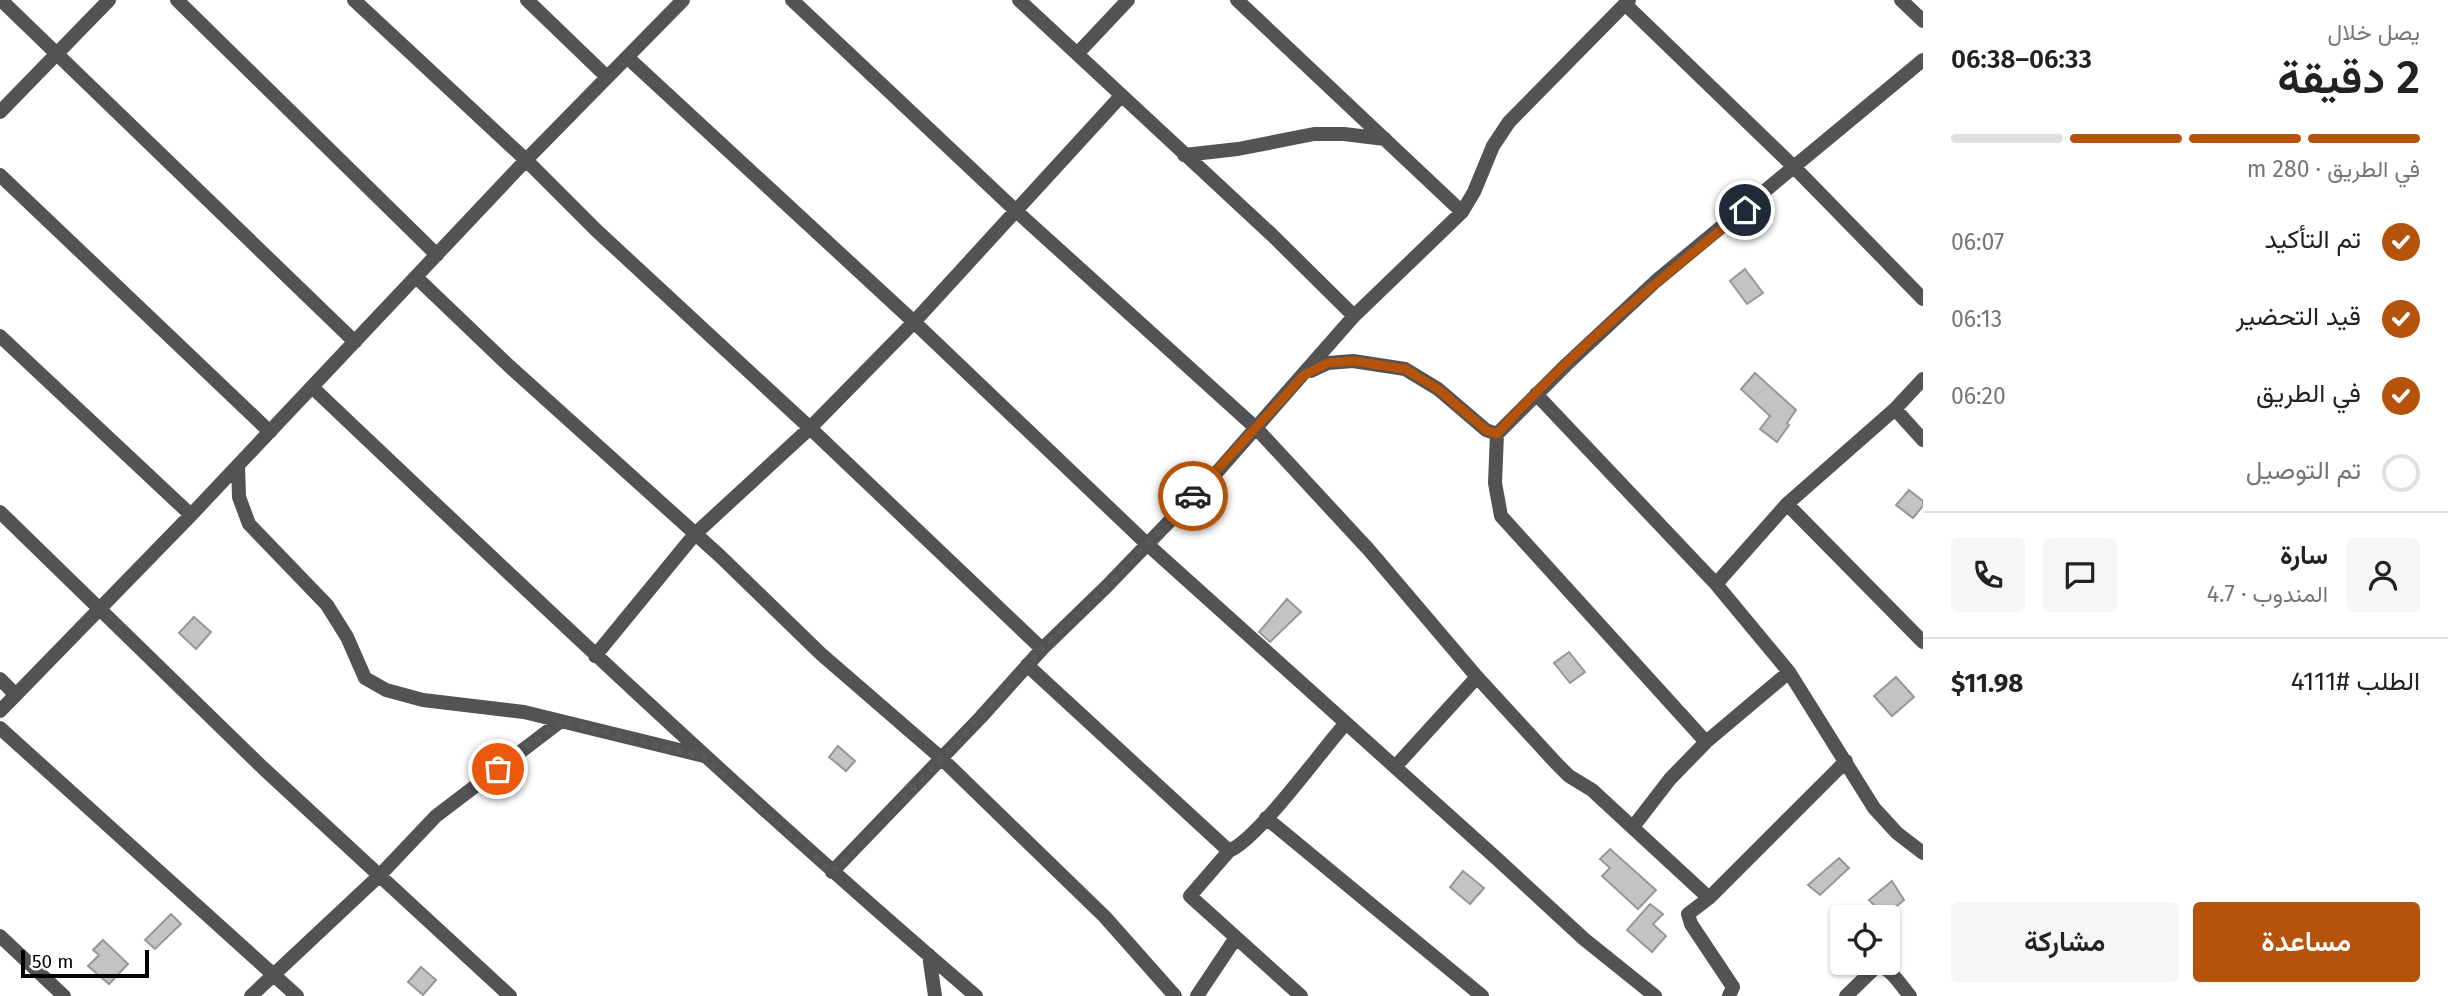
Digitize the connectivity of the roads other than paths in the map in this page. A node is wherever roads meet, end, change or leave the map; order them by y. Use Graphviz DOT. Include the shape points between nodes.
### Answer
graph roads {
  1 [pos="1,0"];
  2 [pos="109,0"];
  3 [pos="177,0"];
  4 [pos="354,0"];
  5 [pos="527,0"];
  6 [pos="683,0"];
  7 [pos="792,0"];
  8 [pos="1019,0"];
  9 [pos="1128,0"];
  10 [pos="1237,0"];
  11 [pos="1901,0"];
  12 [pos="1627,2"];
  13 [pos="1923,21"];
  14 [pos="57,53"];
  15 [pos="1077,54"];
  16 [pos="627,57"];
  17 [pos="1923,60"];
  18 [pos="607,77"];
  19 [pos="1121,96"];
  20 [pos="0,113"];
  21 [pos="1384,139"];
  22 [pos="1184,155"];
  23 [pos="526,160"];
  24 [pos="1796,168"];
  25 [pos="0,174"];
  26 [pos="1015,210"];
  27 [pos="1462,212"];
  28 [pos="437,255"];
  29 [pos="416,277"];
  30 [pos="1923,299"];
  31 [pos="1354,316"];
  32 [pos="914,322"];
  33 [pos="0,336"];
  34 [pos="355,342"];
  35 [pos="1304,375"];
  36 [pos="1923,379"];
  37 [pos="312,387"];
  38 [pos="1536,394"];
  39 [pos="1895,409"];
  40 [pos="810,428"];
  41 [pos="1256,429"];
  42 [pos="270,432"];
  43 [pos="1497,434"];
  44 [pos="1923,440"];
  45 [pos="238,466"];
  46 [pos="1787,504"];
  47 [pos="0,512"];
  48 [pos="191,515"];
  49 [pos="695,534"];
  50 [pos="1147,544"];
  51 [pos="1716,584"];
  52 [pos="99,609"];
  53 [pos="1923,642"];
  54 [pos="1042,649"];
  55 [pos="595,656"];
  56 [pos="1027,665"];
  57 [pos="1789,672"];
  58 [pos="1477,677"];
  59 [pos="0,679"];
  60 [pos="16,695"];
  61 [pos="0,711"];
  62 [pos="561,721"];
  63 [pos="1346,723"];
  64 [pos="0,728"];
  65 [pos="1706,742"];
  66 [pos="705,757"];
  67 [pos="940,757"];
  68 [pos="1846,761"];
  69 [pos="1395,767"];
  70 [pos="1266,818"];
  71 [pos="1633,827"];
  72 [pos="1229,851"];
  73 [pos="1923,853"];
  74 [pos="832,872"];
  75 [pos="380,875"];
  76 [pos="1709,898"];
  77 [pos="0,936"];
  78 [pos="1235,939"];
  79 [pos="929,955"];
  80 [pos="273,975"];
  81 [pos="64,996"];
  82 [pos="251,996"];
  83 [pos="297,996"];
  84 [pos="510,996"];
  85 [pos="935,996"];
  86 [pos="976,996"];
  87 [pos="1175,996"];
  88 [pos="1197,996"];
  89 [pos="1301,996"];
  90 [pos="1482,996"];
  91 [pos="1655,996"];
  92 [pos="1729,996"];
  93 [pos="1846,996"];
  94 [pos="1910,996"];
  1 -- 14 [label="street"];
  2 -- 14 [label="street"];
  3 -- 28 [label="street"];
  4 -- 23 [label="street"];
  5 -- 18 [label="street"];
  6 -- 16 [label="street"];
  7 -- 26 [label="street"];
  8 -- 15 [label="street"];
  9 -- 15 [label="street"];
  10 -- 21 [label="street"];
  11 -- 13 [label="street"];
  12 -- 24 [label="street"];
  12 -- 27 [label="street" via="1509,122"];
  14 -- 20 [label="street"];
  14 -- 34 [label="street"];
  15 -- 19 [label="street"];
  16 -- 18 [label="street"];
  16 -- 32 [label="street"];
  17 -- 24 [label="street"];
  18 -- 23 [label="street"];
  19 -- 22 [label="street"];
  19 -- 26 [label="street"];
  21 -- 22 [label="street" via="1314,134"];
  21 -- 27 [label="street"];
  22 -- 31 [label="street"];
  23 -- 28 [label="street"];
  23 -- 40 [label="street"];
  24 -- 30 [label="street"];
  24 -- 38 [label="street" via="1656,281"];
  25 -- 42 [label="street"];
  26 -- 32 [label="street"];
  26 -- 41 [label="street"];
  27 -- 31 [label="street"];
  28 -- 29 [label="street"];
  29 -- 34 [label="street"];
  29 -- 49 [label="street"];
  31 -- 35 [label="street"];
  32 -- 40 [label="street"];
  32 -- 50 [label="street"];
  33 -- 48 [label="street"];
  34 -- 37 [label="street"];
  35 -- 41 [label="street"];
  35 -- 43 [label="street" via="1328,363 1353,361 1405,369"];
  36 -- 39 [label="street"];
  37 -- 42 [label="street"];
  37 -- 55 [label="street"];
  38 -- 43 [label="street"];
  38 -- 51 [label="street"];
  39 -- 44 [label="street"];
  39 -- 46 [label="street"];
  40 -- 49 [label="street"];
  40 -- 54 [label="street"];
  41 -- 50 [label="street"];
  41 -- 58 [label="street" via="1369,550"];
  42 -- 45 [label="street"];
  43 -- 65 [label="street" via="1495,483 1501,516"];
  45 -- 48 [label="street"];
  45 -- 62 [label="street" via="239,497 249,524 327,606 365,678 386,690 423,700"];
  46 -- 51 [label="street"];
  46 -- 53 [label="street"];
  47 -- 52 [label="street"];
  48 -- 52 [label="street"];
  49 -- 55 [label="street"];
  49 -- 67 [label="street" via="821,654"];
  50 -- 54 [label="street"];
  50 -- 63 [label="street"];
  51 -- 57 [label="street"];
  52 -- 60 [label="street"];
  52 -- 75 [label="street"];
  54 -- 56 [label="street"];
  55 -- 66 [label="street"];
  56 -- 67 [label="street"];
  56 -- 72 [label="street"];
  57 -- 65 [label="street"];
  57 -- 68 [label="street"];
  58 -- 69 [label="street"];
  58 -- 71 [label="street" via="1569,776"];
  59 -- 60 [label="street"];
  60 -- 61 [label="street"];
  62 -- 66 [label="street"];
  62 -- 75 [label="street" via="436,816"];
  63 -- 69 [label="street"];
  63 -- 70 [label="street"];
  64 -- 80 [label="street"];
  65 -- 71 [label="street"];
  66 -- 74 [label="street"];
  67 -- 74 [label="street"];
  67 -- 87 [label="street" via="1105,917"];
  68 -- 73 [label="street" via="1874,808"];
  68 -- 76 [label="street"];
  69 -- 91 [label="street" via="1584,939"];
  70 -- 72 [label="street"];
  70 -- 90 [label="street"];
  71 -- 76 [label="street"];
  72 -- 78 [label="street" via="1190,896"];
  74 -- 79 [label="street"];
  75 -- 80 [label="street"];
  75 -- 84 [label="street"];
  76 -- 92 [label="street" via="1688,914 1688,919 1733,987"];
  77 -- 81 [label="street"];
  78 -- 88 [label="street"];
  78 -- 89 [label="street"];
  79 -- 85 [label="street"];
  79 -- 86 [label="street"];
  80 -- 82 [label="street"];
  80 -- 83 [label="street"];
  93 -- 94 [label="street" via="1882,966"];
}
